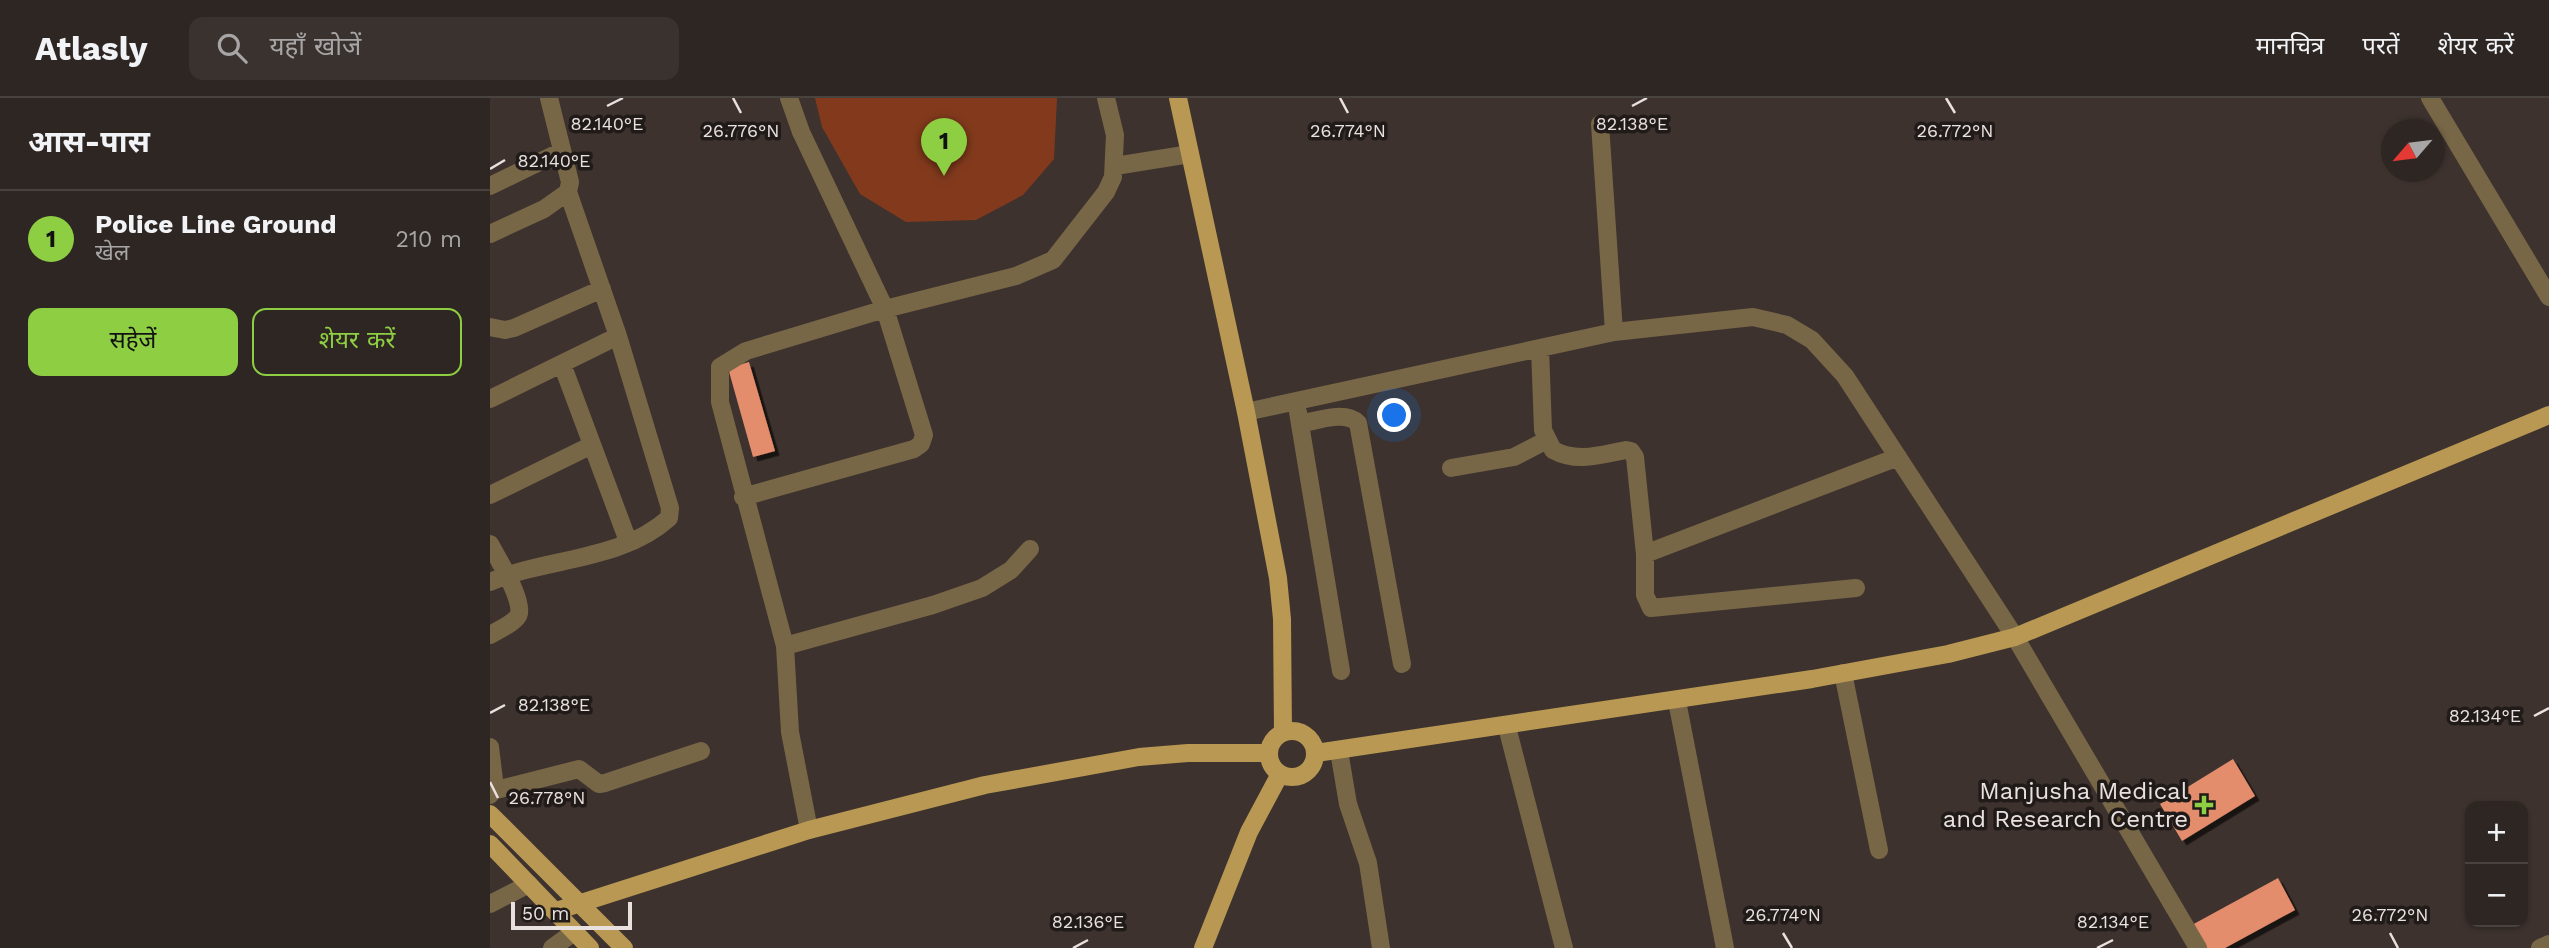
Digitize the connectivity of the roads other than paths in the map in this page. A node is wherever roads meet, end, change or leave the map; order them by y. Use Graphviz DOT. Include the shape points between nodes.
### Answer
graph roads {
  1 [pos="549,98"];
  2 [pos="789,98"];
  3 [pos="1106,98"];
  4 [pos="1178,98"];
  5 [pos="2430,98"];
  6 [pos="1600,124"];
  7 [pos="562,151"];
  8 [pos="1190,154"];
  9 [pos="1115,166"];
  10 [pos="490,186"];
  11 [pos="568,192"];
  12 [pos="490,234"];
  13 [pos="602,289"];
  14 [pos="2549,298"];
  15 [pos="886,309"];
  16 [pos="490,327"];
  17 [pos="1614,332"];
  18 [pos="618,335"];
  19 [pos="1540,348"];
  20 [pos="562,364"];
  21 [pos="490,399"];
  22 [pos="1296,401"];
  23 [pos="1246,412"];
  24 [pos="2549,415"];
  25 [pos="1300,424"];
  26 [pos="1545,441"];
  27 [pos="592,444"];
  28 [pos="1898,457"];
  29 [pos="1451,468"];
  30 [pos="490,495"];
  31 [pos="743,497"];
  32 [pos="628,541"];
  33 [pos="490,544"];
  34 [pos="1030,549"];
  35 [pos="1644,554"];
  36 [pos="498,579"];
  37 [pos="1856,588"];
  38 [pos="490,635"];
  39 [pos="2015,637"];
  40 [pos="785,646"];
  41 [pos="1402,664"];
  42 [pos="1341,671"];
  43 [pos="1843,673"];
  44 [pos="1677,701"];
  45 [pos="1507,727"];
  46 [pos="1283,733"];
  47 [pos="490,747"];
  48 [pos="701,751"];
  49 [pos="1339,751"];
  50 [pos="1315,753"];
  51 [pos="1269,754"];
  52 [pos="1280,774"];
  53 [pos="491,793"];
  54 [pos="490,814"];
  55 [pos="809,830"];
  56 [pos="490,844"];
  57 [pos="1879,850"];
  58 [pos="529,884"];
  59 [pos="579,903"];
  60 [pos="490,904"];
  61 [pos="556,911"];
  62 [pos="574,932"];
  63 [pos="2549,944"];
  64 [pos="552,948"];
  65 [pos="590,948"];
  66 [pos="624,948"];
  67 [pos="1203,948"];
  68 [pos="1381,948"];
  69 [pos="1564,948"];
  70 [pos="1725,948"];
  71 [pos="2199,948"];
  72 [pos="2540,948"];
  1 -- 7 [label="street"];
  2 -- 15 [label="street"];
  3 -- 9 [label="street" via="1115,135"];
  4 -- 8 [label="main road"];
  5 -- 14 [label="street"];
  6 -- 17 [label="street"];
  7 -- 10 [label="street"];
  7 -- 11 [label="street"];
  8 -- 9 [label="street"];
  8 -- 23 [label="main road"];
  9 -- 15 [label="street" via="1106,192 1053,260 1016,276"];
  11 -- 12 [label="street" via="544,209"];
  11 -- 13 [label="street"];
  13 -- 16 [label="street" via="514,328"];
  13 -- 18 [label="street"];
  15 -- 31 [label="street" via="746,351 720,368 720,402"];
  15 -- 31 [label="street" via="922,426 921,444"];
  17 -- 19 [label="street"];
  17 -- 28 [label="street" via="1753,317 1787,325 1812,340 1845,376"];
  18 -- 20 [label="street"];
  18 -- 32 [label="street" via="670,508 669,518 662,524"];
  19 -- 22 [label="street"];
  19 -- 26 [label="street"];
  20 -- 21 [label="street"];
  20 -- 27 [label="street"];
  22 -- 23 [label="street"];
  22 -- 25 [label="street"];
  23 -- 46 [label="main road" via="1278,578"];
  24 -- 39 [label="main road"];
  25 -- 41 [label="street" via="1343,417 1358,423"];
  25 -- 42 [label="street"];
  26 -- 29 [label="street" via="1514,457"];
  26 -- 35 [label="street" via="1572,458 1631,451"];
  27 -- 30 [label="street"];
  27 -- 32 [label="street"];
  28 -- 35 [label="street"];
  28 -- 39 [label="street"];
  31 -- 40 [label="street"];
  32 -- 36 [label="street"];
  33 -- 36 [label="street"];
  34 -- 40 [label="street" via="1000,579 973,592"];
  35 -- 37 [label="street" via="1646,603 1657,610"];
  36 -- 38 [label="street" via="520,610"];
  39 -- 43 [label="main road"];
  39 -- 71 [label="street"];
  40 -- 55 [label="street" via="790,732"];
  43 -- 44 [label="main road"];
  43 -- 57 [label="street"];
  44 -- 45 [label="main road"];
  44 -- 70 [label="street"];
  45 -- 49 [label="main road"];
  45 -- 69 [label="street"];
  46 -- 50 [label="main road" via="1304,734"];
  46 -- 51 [label="main road" via="1273,741"];
  47 -- 53 [label="street"];
  48 -- 53 [label="street" via="605,783 598,784 579,769"];
  49 -- 50 [label="main road"];
  49 -- 68 [label="street" via="1348,804 1368,863"];
  50 -- 52 [label="main road" via="1307,772 1294,777"];
  51 -- 52 [label="main road"];
  51 -- 55 [label="main road" via="1188,753 1087,765 985,785"];
  52 -- 67 [label="main road" via="1253,823"];
  54 -- 59 [label="main road"];
  55 -- 59 [label="main road"];
  56 -- 58 [label="main road"];
  58 -- 60 [label="street"];
  58 -- 61 [label="main road"];
  59 -- 61 [label="main road"];
  59 -- 66 [label="main road"];
  61 -- 62 [label="main road"];
  62 -- 64 [label="street"];
  62 -- 65 [label="main road"];
  63 -- 72 [label="street"];
}
